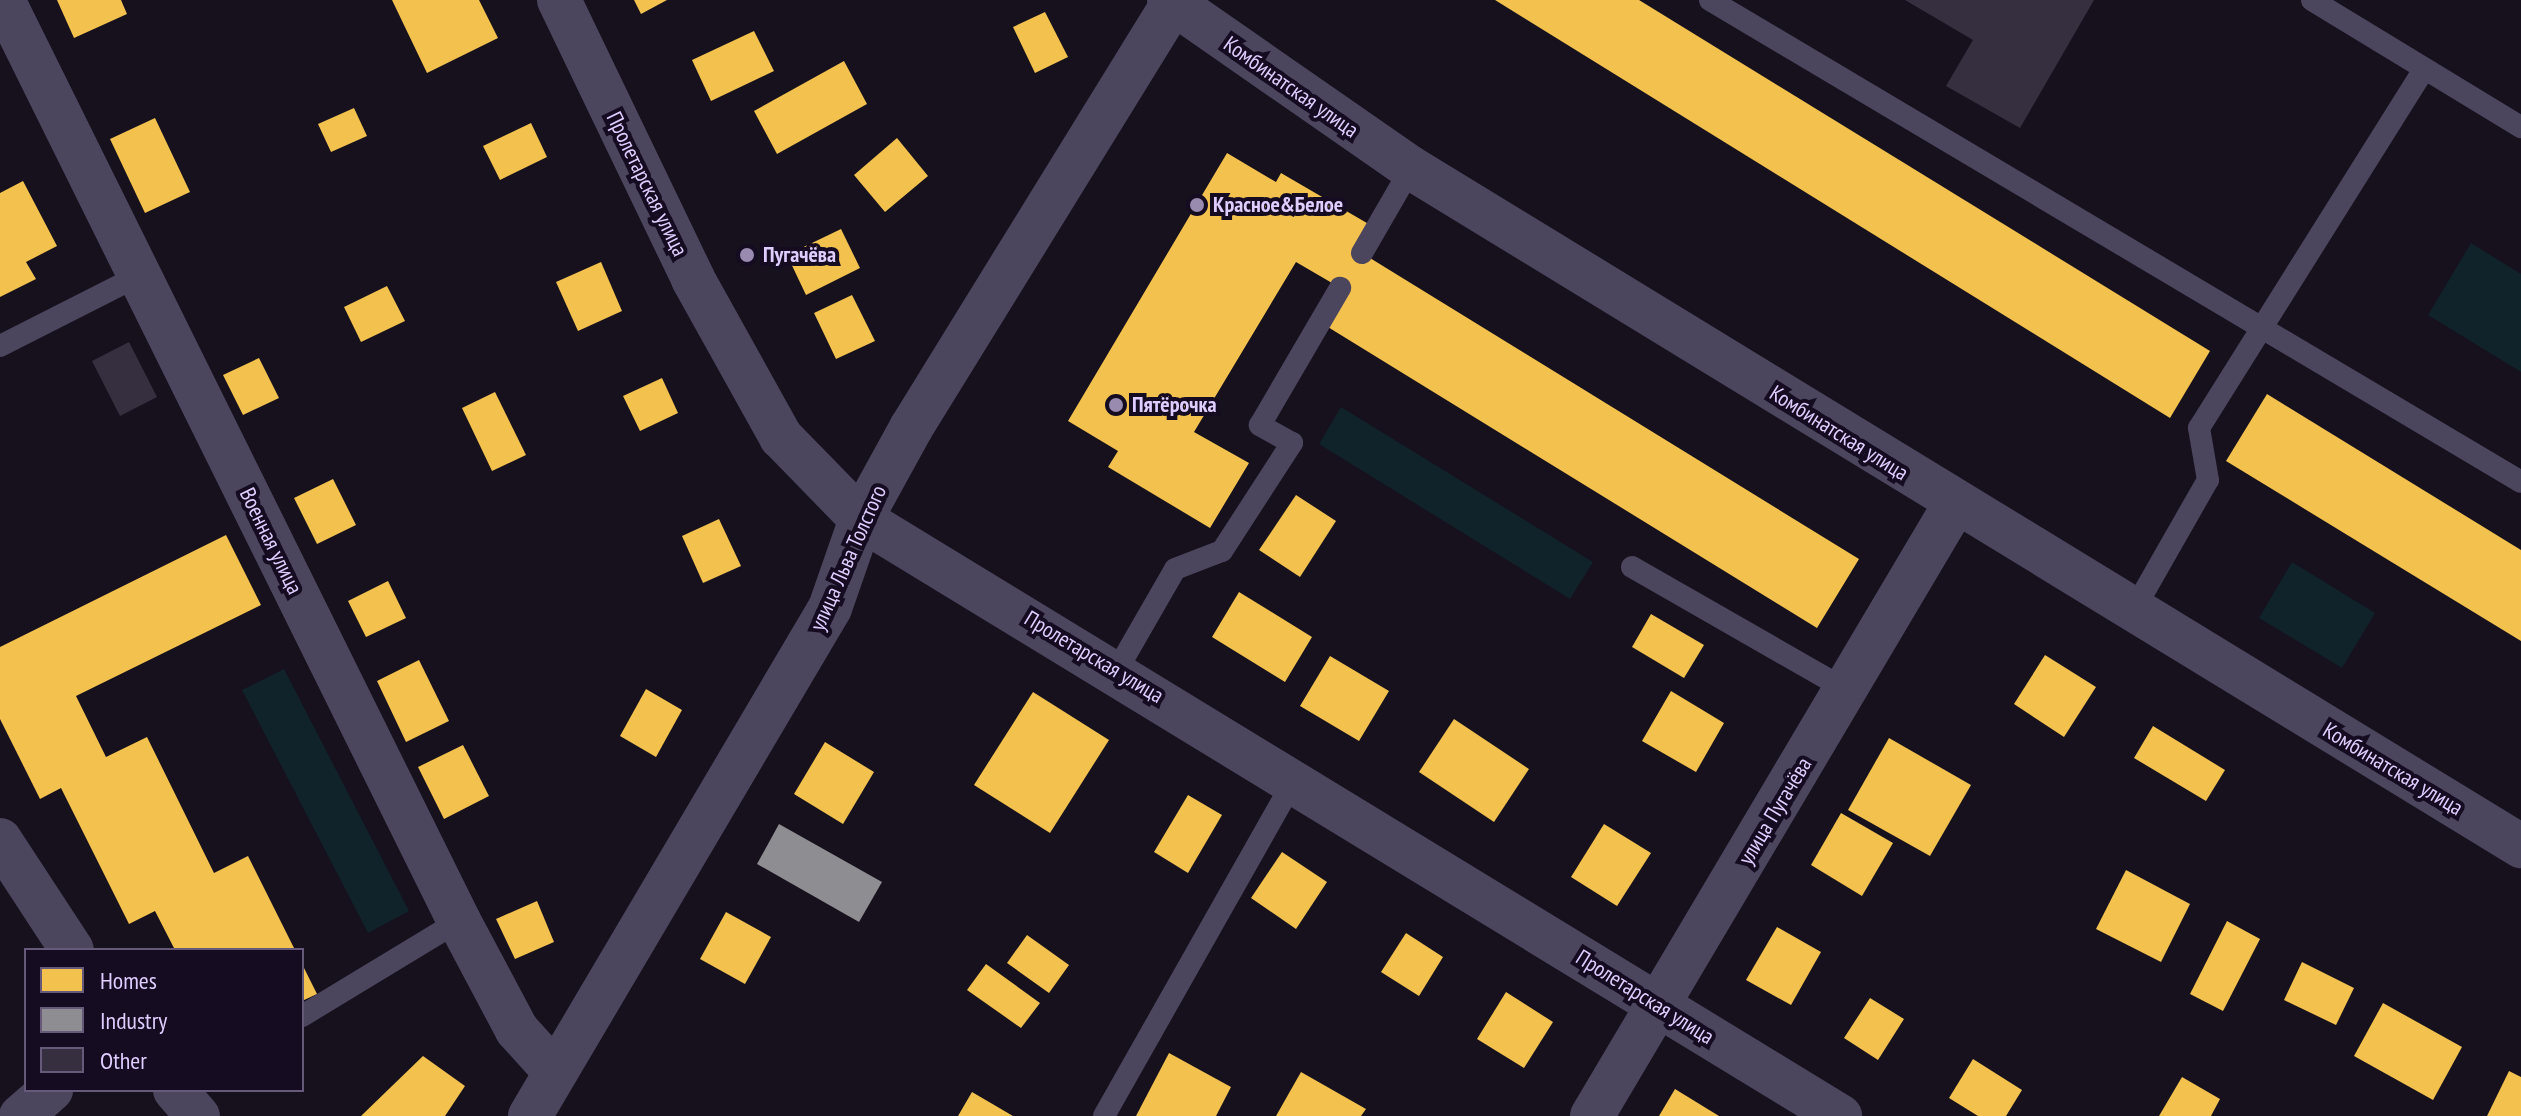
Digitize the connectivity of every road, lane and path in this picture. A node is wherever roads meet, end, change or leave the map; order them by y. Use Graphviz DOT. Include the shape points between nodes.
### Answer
graph roads {
  1 [pos="3,0"];
  2 [pos="559,0"];
  3 [pos="1710,0"];
  4 [pos="2312,0"];
  5 [pos="1172,1"];
  6 [pos="2423,71"];
  7 [pos="2521,127"];
  8 [pos="1411,168"];
  9 [pos="1362,253"];
  10 [pos="140,275"];
  11 [pos="1340,288"];
  12 [pos="2266,325"];
  13 [pos="0,346"];
  14 [pos="2521,482"];
  15 [pos="1955,504"];
  16 [pos="861,519"];
  17 [pos="1632,567"];
  18 [pos="2132,613"];
  19 [pos="1117,670"];
  20 [pos="1847,690"];
  21 [pos="1295,779"];
  22 [pos="0,840"];
  23 [pos="2521,846"];
  24 [pos="459,921"];
  25 [pos="71,948"];
  26 [pos="1659,1006"];
  27 [pos="304,1015"];
  28 [pos="555,1072"];
  29 [pos="49,1092"];
  30 [pos="178,1092"];
  31 [pos="21,1116"];
  32 [pos="198,1116"];
  33 [pos="530,1116"];
  34 [pos="1104,1116"];
  35 [pos="1592,1116"];
  36 [pos="1840,1116"];
  1 -- 10 [label="street, Военная улица"];
  2 -- 16 [label="street, Пролетарская улица" via="693,279 781,437"];
  3 -- 12 [label="lane"];
  4 -- 6 [label="lane"];
  5 -- 8 [label="street, Комбинатская улица"];
  5 -- 16 [label="street, улица Льва Толстого"];
  6 -- 7 [label="lane"];
  6 -- 12 [label="lane"];
  8 -- 9 [label="lane"];
  8 -- 15 [label="street, Комбинатская улица"];
  10 -- 13 [label="lane"];
  10 -- 24 [label="street, Военная улица"];
  11 -- 19 [label="lane" via="1260,425 1292,443 1222,551 1175,569"];
  12 -- 14 [label="lane"];
  12 -- 18 [label="lane" via="2199,428 2208,480"];
  15 -- 18 [label="street, Комбинатская улица"];
  15 -- 20 [label="street, улица Пугачёва"];
  16 -- 19 [label="street, Пролетарская улица"];
  16 -- 28 [label="street, улица Льва Толстого" via="830,608"];
  17 -- 20 [label="lane"];
  18 -- 23 [label="street, Комбинатская улица"];
  19 -- 21 [label="street, Пролетарская улица"];
  20 -- 26 [label="street, улица Пугачёва"];
  21 -- 26 [label="street, Пролетарская улица"];
  21 -- 34 [label="lane"];
  22 -- 25 [label="street"];
  24 -- 27 [label="lane"];
  24 -- 28 [label="street, Военная улица" via="517,1030"];
  26 -- 35 [label="street, улица Пугачёва"];
  26 -- 36 [label="street, Пролетарская улица"];
  28 -- 33 [label="street, улица Льва Толстого"];
  29 -- 31 [label="street"];
  30 -- 32 [label="street"];
}
